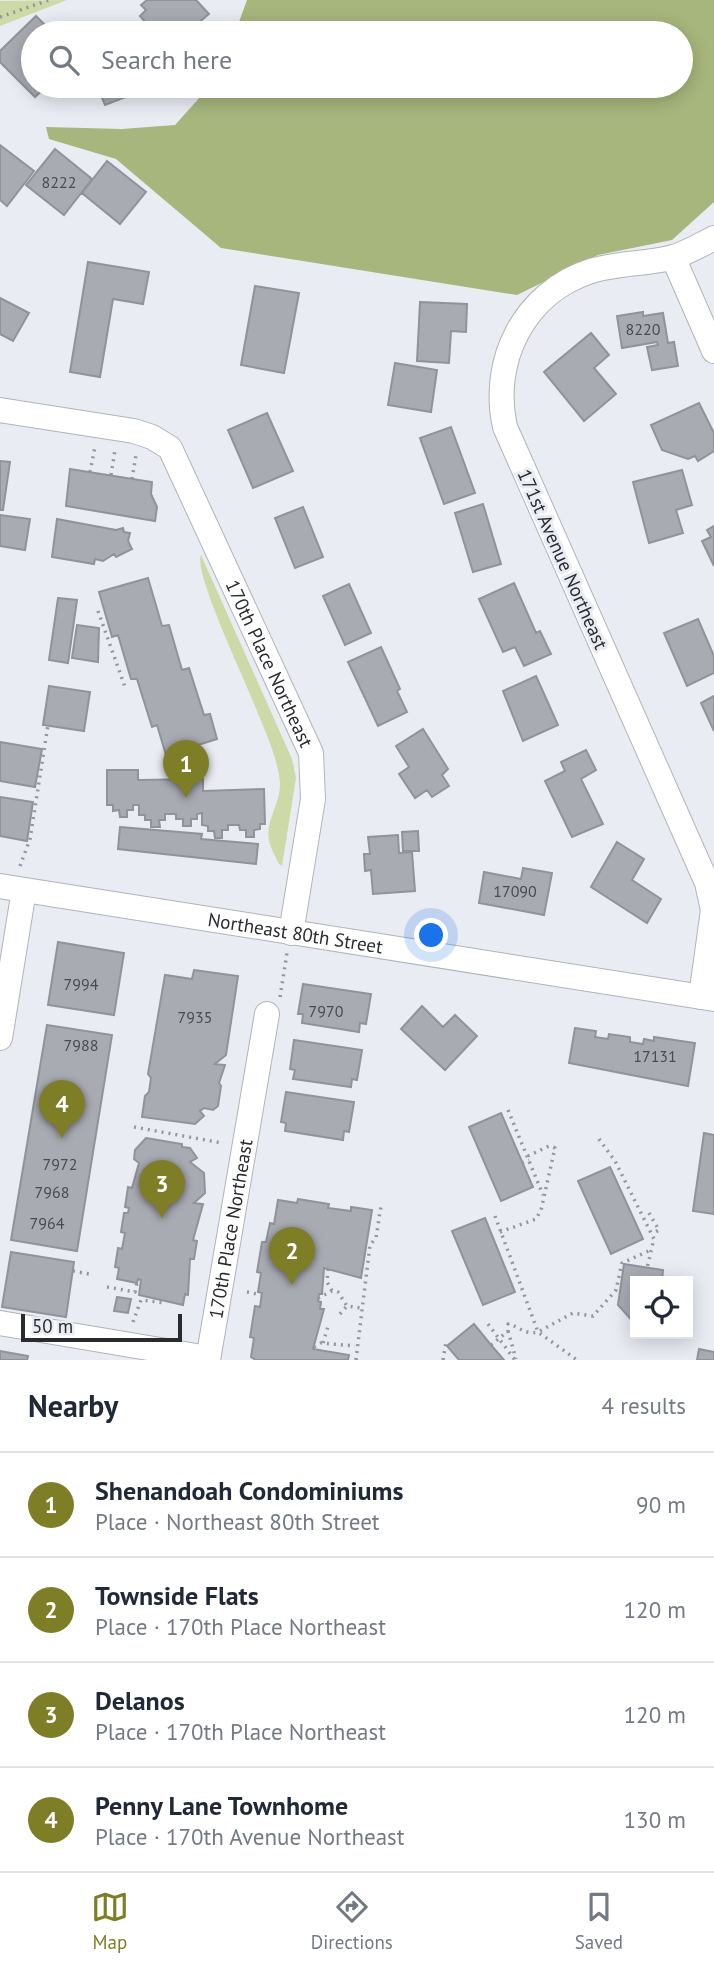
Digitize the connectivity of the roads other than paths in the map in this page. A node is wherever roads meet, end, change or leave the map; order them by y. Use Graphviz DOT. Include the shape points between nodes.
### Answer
graph roads {
  1 [pos="714,238"];
  2 [pos="673,257"];
  3 [pos="714,351"];
  4 [pos="0,410"];
  5 [pos="15,881"];
  6 [pos="289,940"];
  7 [pos="708,998"];
  8 [pos="273,1009"];
  9 [pos="0,1038"];
  10 [pos="0,1323"];
  11 [pos="208,1359"];
  1 -- 2 [label="street, 171st Avenue Northeast"];
  2 -- 3 [label="street"];
  2 -- 7 [label="street, 171st Avenue Northeast" via="593,270 561,284 529,310 502,370 500,405 505,427 707,883 713,910"];
  4 -- 6 [label="street, 170th Place Northeast" via="134,431 170,448 311,752 313,799"];
  5 -- 6 [label="street, Northeast 80th Street"];
  5 -- 9 [label="street"];
  6 -- 7 [label="street, Northeast 80th Street"];
  8 -- 11 [label="street, 170th Place Northeast"];
  10 -- 11 [label="street"];
}
